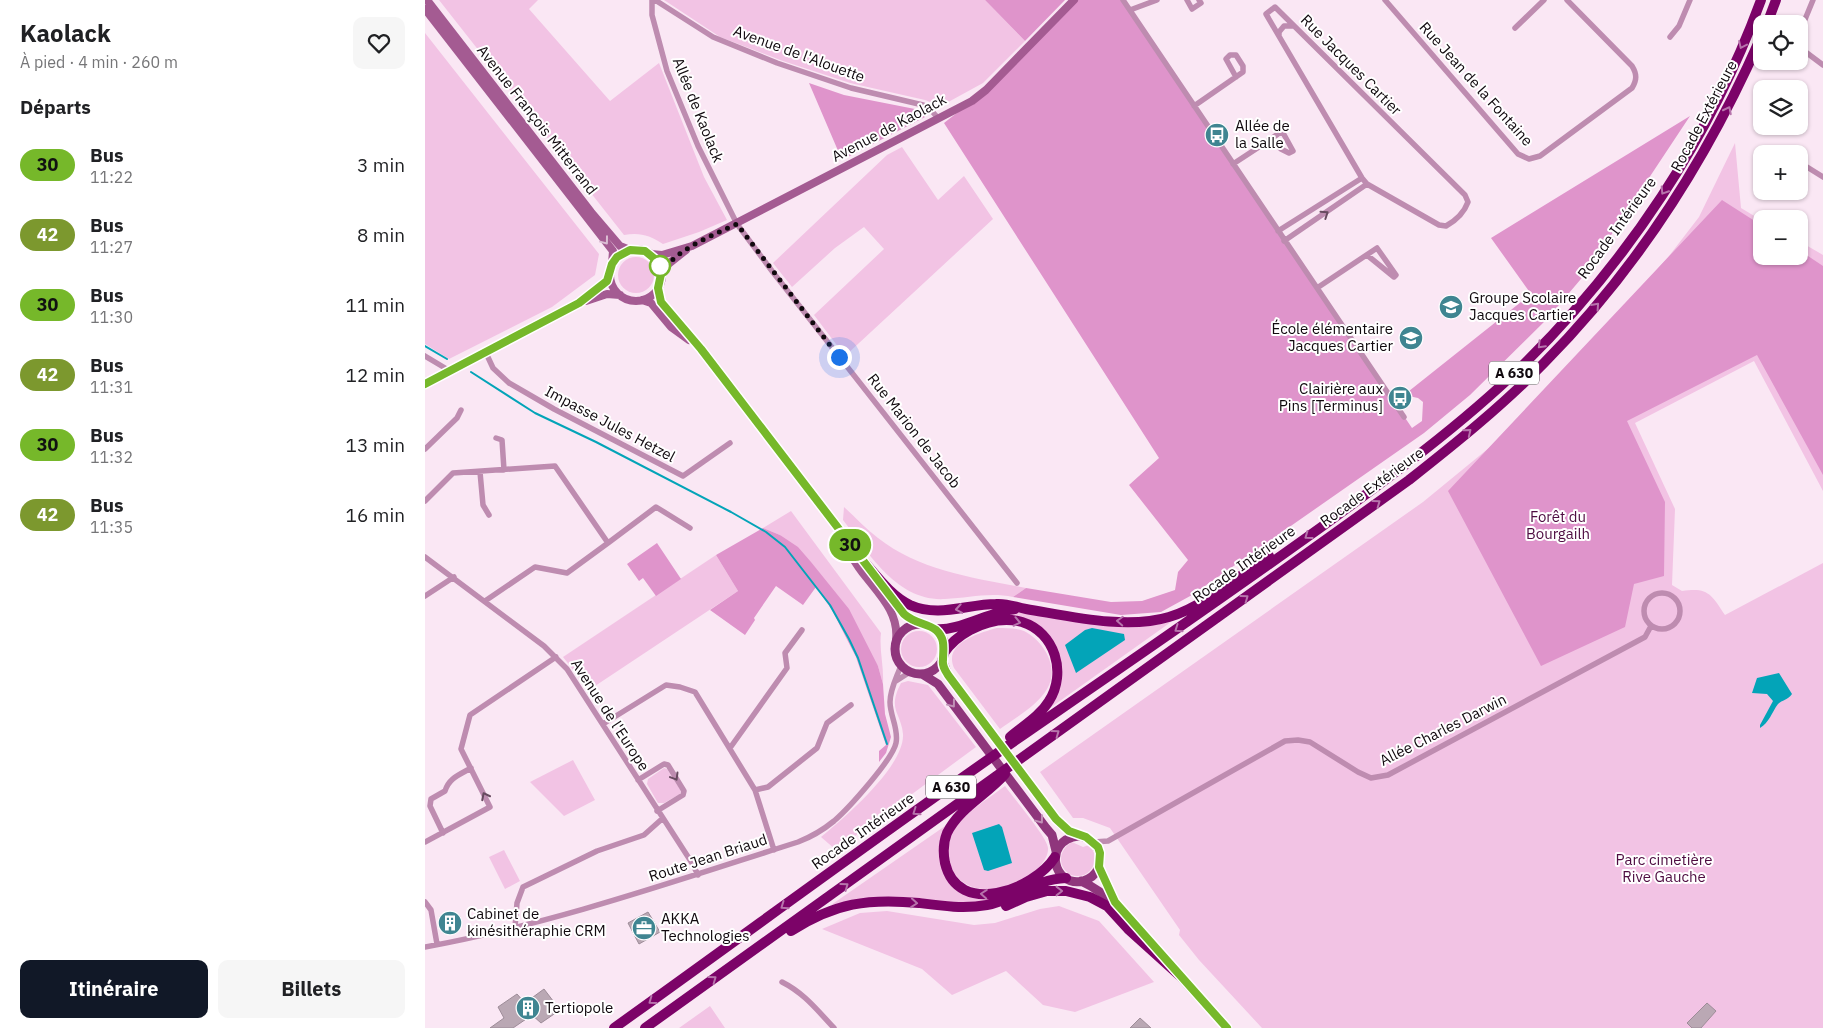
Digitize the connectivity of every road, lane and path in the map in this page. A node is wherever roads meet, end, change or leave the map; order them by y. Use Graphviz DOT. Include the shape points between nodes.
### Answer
graph roads {
  1 [pos="427,0"];
  2 [pos="654,0"];
  3 [pos="1074,0"];
  4 [pos="1123,0"];
  5 [pos="1157,0"];
  6 [pos="1187,0"];
  7 [pos="1199,0"];
  8 [pos="1385,0"];
  9 [pos="1544,0"];
  10 [pos="1567,0"];
  11 [pos="1690,0"];
  12 [pos="1761,0"];
  13 [pos="1776,0"];
  14 [pos="1813,0"];
  15 [pos="425,10"];
  16 [pos="1130,10"];
  17 [pos="1770,15"];
  18 [pos="1807,15"];
  19 [pos="1293,26"];
  20 [pos="1515,28"];
  21 [pos="1279,36"];
  22 [pos="1670,37"];
  23 [pos="1753,54"];
  24 [pos="1808,54"];
  25 [pos="1823,65"];
  26 [pos="1236,77"];
  27 [pos="1194,106"];
  28 [pos="938,118"];
  29 [pos="1271,139"];
  30 [pos="1233,164"];
  31 [pos="1808,168"];
  32 [pos="1823,177"];
  33 [pos="1362,178"];
  34 [pos="1367,184"];
  35 [pos="737,224"];
  36 [pos="1278,231"];
  37 [pos="1284,241"];
  38 [pos="692,246"];
  39 [pos="630,250"];
  40 [pos="651,254"];
  41 [pos="1367,255"];
  42 [pos="612,264"];
  43 [pos="661,274"];
  44 [pos="610,276"];
  45 [pos="658,288"];
  46 [pos="1317,288"];
  47 [pos="620,295"];
  48 [pos="642,300"];
  49 [pos="579,303"];
  50 [pos="701,349"];
  51 [pos="485,353"];
  52 [pos="425,356"];
  53 [pos="447,373"];
  54 [pos="425,384"];
  55 [pos="461,410"];
  56 [pos="1404,417"];
  57 [pos="495,438"];
  58 [pos="730,443"];
  59 [pos="425,449"];
  60 [pos="504,470"];
  61 [pos="480,472"];
  62 [pos="425,500"];
  63 [pos="489,515"];
  64 [pos="825,515"];
  65 [pos="691,528"];
  66 [pos="608,543"];
  67 [pos="1289,550"];
  68 [pos="425,556"];
  69 [pos="858,556"];
  70 [pos="454,577"];
  71 [pos="1017,583"];
  72 [pos="425,596"];
  73 [pos="485,601"];
  74 [pos="1024,608"];
  75 [pos="919,624"];
  76 [pos="1651,626"];
  77 [pos="935,629"];
  78 [pos="802,630"];
  79 [pos="896,640"];
  80 [pos="943,656"];
  81 [pos="556,657"];
  82 [pos="901,665"];
  83 [pos="910,672"];
  84 [pos="922,674"];
  85 [pos="897,680"];
  86 [pos="851,705"];
  87 [pos="603,724"];
  88 [pos="729,748"];
  89 [pos="1016,762"];
  90 [pos="471,768"];
  91 [pos="638,780"];
  92 [pos="755,790"];
  93 [pos="933,800"];
  94 [pos="657,811"];
  95 [pos="663,818"];
  96 [pos="443,833"];
  97 [pos="1078,836"];
  98 [pos="1108,841"];
  99 [pos="425,842"];
  100 [pos="1093,842"];
  101 [pos="774,850"];
  102 [pos="1100,853"];
  103 [pos="1055,854"];
  104 [pos="1099,867"];
  105 [pos="698,875"];
  106 [pos="1066,878"];
  107 [pos="1081,882"];
  108 [pos="425,902"];
  109 [pos="1115,902"];
  110 [pos="944,906"];
  111 [pos="515,927"];
  112 [pos="437,944"];
  113 [pos="762,944"];
  114 [pos="425,947"];
  115 [pos="1179,975"];
  116 [pos="782,982"];
  117 [pos="614,1028"];
  118 [pos="645,1028"];
  119 [pos="834,1028"];
  120 [pos="1227,1028"];
  1 -- 39 [label="main road, Avenue François Mitterrand" via="591,212 620,246"];
  2 -- 28 [label="street, Avenue de l'Alouette" via="713,37 851,88 923,105"];
  2 -- 35 [label="street, Allée de Kaolack" via="653,15 667,71 697,146"];
  3 -- 28 [label="main road, Avenue de Kaolack" via="986,90"];
  4 -- 16 [label="street"];
  5 -- 16 [label="street"];
  6 -- 7 [label="street" via="1191,9 1201,3"];
  8 -- 10 [label="street, Rue Jean de la Fontaine" via="1518,154 1529,159 1540,156 1635,82 1632,66"];
  9 -- 20 [label="street"];
  11 -- 22 [label="street" via="1679,26"];
  12 -- 67 [label="highway, Rocade Intérieure / A 630, one-way" via="1722,89 1690,150 1609,269 1521,366 1467,415"];
  13 -- 17 [label="highway"];
  14 -- 18 [label="street"];
  15 -- 42 [label="main road, Avenue François Mitterrand, one-way" via="613,251"];
  16 -- 27 [label="street"];
  19 -- 21 [label="street" via="1283,26"];
  19 -- 21 [label="street, Rue Jacques Cartier" via="1275,7 1266,14"];
  19 -- 34 [label="street, Rue Jacques Cartier" via="1465,195 1468,202 1466,209 1452,223 1439,225"];
  21 -- 33 [label="street, Rue Jacques Cartier"];
  89 -- 23 [label="highway, Rocade Extérieure / A 630, one-way" via="1409,480 1477,426 1544,364 1604,297 1647,240 1704,152"];
  24 -- 25 [label="street"];
  26 -- 27 [label="street"];
  27 -- 30 [label="street"];
  28 -- 35 [label="main road, Avenue de Kaolack"];
  29 -- 30 [label="street"];
  30 -- 36 [label="street"];
  31 -- 32 [label="street"];
  33 -- 34 [label="street, Rue Jacques Cartier"];
  33 -- 36 [label="street"];
  37 -- 34 [label="street, one-way"];
  35 -- 38 [label="main road, Avenue de Kaolack"];
  35 -- 71 [label="street, Rue Marion de Jacob"];
  36 -- 37 [label="street"];
  37 -- 46 [label="street"];
  38 -- 40 [label="main road, Avenue de Kaolack" via="662,255"];
  38 -- 43 [label="main road, Avenue de Kaolack" via="667,265"];
  39 -- 40 [label="main road"];
  39 -- 42 [label="main road"];
  40 -- 43 [label="main road" via="660,266"];
  41 -- 41 [label="street" via="1377,248 1396,275 1394,277"];
  41 -- 46 [label="street"];
  42 -- 44 [label="main road"];
  43 -- 45 [label="main road"];
  44 -- 47 [label="main road"];
  44 -- 49 [label="main road"];
  45 -- 48 [label="main road"];
  45 -- 50 [label="main road" via="661,302"];
  46 -- 56 [label="street"];
  47 -- 48 [label="main road"];
  47 -- 49 [label="main road" via="607,294"];
  48 -- 50 [label="main road" via="647,300 671,326"];
  49 -- 51 [label="main road"];
  50 -- 64 [label="main road"];
  51 -- 53 [label="main road"];
  51 -- 58 [label="street, Impasse Jules Hetzel" via="493,368 509,383 683,476"];
  52 -- 53 [label="street" via="445,368"];
  53 -- 54 [label="main road"];
  55 -- 59 [label="street"];
  57 -- 60 [label="street" via="502,440"];
  60 -- 61 [label="street"];
  60 -- 66 [label="street" via="555,466"];
  61 -- 62 [label="street" via="453,473"];
  61 -- 63 [label="street" via="483,505"];
  64 -- 69 [label="main road"];
  64 -- 79 [label="main road" via="888,607 895,620"];
  65 -- 66 [label="street" via="656,507"];
  66 -- 73 [label="street" via="567,573 535,567"];
  67 -- 74 [label="highway, one-way" via="1275,552 1195,606 1169,617 1143,622 1115,621"];
  67 -- 93 [label="highway, Rocade Intérieure / A 630, one-way"];
  68 -- 70 [label="street, Avenue de l'Europe"];
  74 -- 69 [label="highway, one-way" via="995,604 926,610 896,596"];
  69 -- 75 [label="main road" via="904,614"];
  70 -- 72 [label="street"];
  70 -- 73 [label="street, Avenue de l'Europe"];
  73 -- 81 [label="street, Avenue de l'Europe"];
  74 -- 77 [label="highway" via="998,611 952,628"];
  75 -- 77 [label="main road"];
  75 -- 79 [label="main road" via="905,628"];
  76 -- 76 [label="street" via="1665,629 1675,623 1680,611 1671,595 1658,593 1647,600 1644,615"];
  76 -- 98 [label="street, Allée Charles Darwin" via="1645,637 1388,775 1371,778 1309,742 1285,741"];
  77 -- 80 [label="main road" via="943,640"];
  78 -- 88 [label="street" via="785,654 787,668"];
  79 -- 82 [label="main road" via="896,656"];
  80 -- 84 [label="main road" via="934,669"];
  80 -- 93 [label="highway, one-way" via="956,638 976,627 1007,620 1021,622 1036,630 1050,645 1058,673 1054,692 1042,711"];
  80 -- 97 [label="main road" via="948,675 989,731 1062,826"];
  81 -- 87 [label="street, Avenue de l'Europe" via="577,682"];
  81 -- 90 [label="street" via="470,716 461,749"];
  82 -- 83 [label="main road"];
  82 -- 85 [label="street, Route Jean Briaud"];
  83 -- 84 [label="main road"];
  83 -- 85 [label="street"];
  84 -- 103 [label="main road, one-way" via="938,684 1051,835"];
  85 -- 101 [label="street, Route Jean Briaud" via="890,703 897,730 890,758 835,820 811,837"];
  86 -- 92 [label="street" via="827,723 817,748 768,787"];
  87 -- 88 [label="street" via="666,686 680,687 695,692"];
  87 -- 91 [label="street, Avenue de l'Europe"];
  88 -- 92 [label="street"];
  103 -- 89 [label="highway, one-way" via="1045,870 1031,880 997,894 969,891 949,873 943,844 951,826"];
  113 -- 89 [label="highway, Rocade Extérieure / A 630, one-way"];
  90 -- 96 [label="street" via="451,779 445,791 431,799 430,806"];
  96 -- 90 [label="street, one-way" via="490,807"];
  91 -- 94 [label="street, Avenue de l'Europe"];
  91 -- 94 [label="street, one-way" via="664,764 669,765 684,791 683,795"];
  92 -- 101 [label="street"];
  93 -- 117 [label="highway, Rocade Intérieure / A 630, one-way"];
  94 -- 95 [label="street, Avenue de l'Europe"];
  95 -- 105 [label="street, Avenue de l'Europe"];
  95 -- 111 [label="street" via="644,835 597,851 523,887 517,903"];
  96 -- 99 [label="street"];
  97 -- 100 [label="main road"];
  97 -- 103 [label="main road" via="1065,840"];
  98 -- 100 [label="street, Allée Charles Darwin"];
  98 -- 102 [label="street, Allée Charles Darwin"];
  100 -- 102 [label="main road"];
  101 -- 105 [label="street, Route Jean Briaud"];
  102 -- 104 [label="main road"];
  103 -- 106 [label="main road" via="1057,870"];
  104 -- 107 [label="main road" via="1092,877"];
  104 -- 109 [label="main road"];
  105 -- 111 [label="street, Route Jean Briaud"];
  106 -- 107 [label="main road"];
  106 -- 110 [label="highway" via="1042,881 991,905 972,908"];
  107 -- 109 [label="main road"];
  108 -- 112 [label="street" via="431,910"];
  109 -- 115 [label="main road"];
  113 -- 110 [label="highway, one-way" via="773,943 815,917 844,906 885,900"];
  110 -- 115 [label="highway, one-way" via="973,911 992,910 1047,891 1066,890 1080,894 1107,906"];
  111 -- 112 [label="street, Route Jean Briaud"];
  112 -- 114 [label="street, Route Jean Briaud"];
  118 -- 113 [label="highway, Rocade Extérieure / A 630, one-way"];
  115 -- 120 [label="main road"];
  116 -- 119 [label="street" via="796,988"];
}
